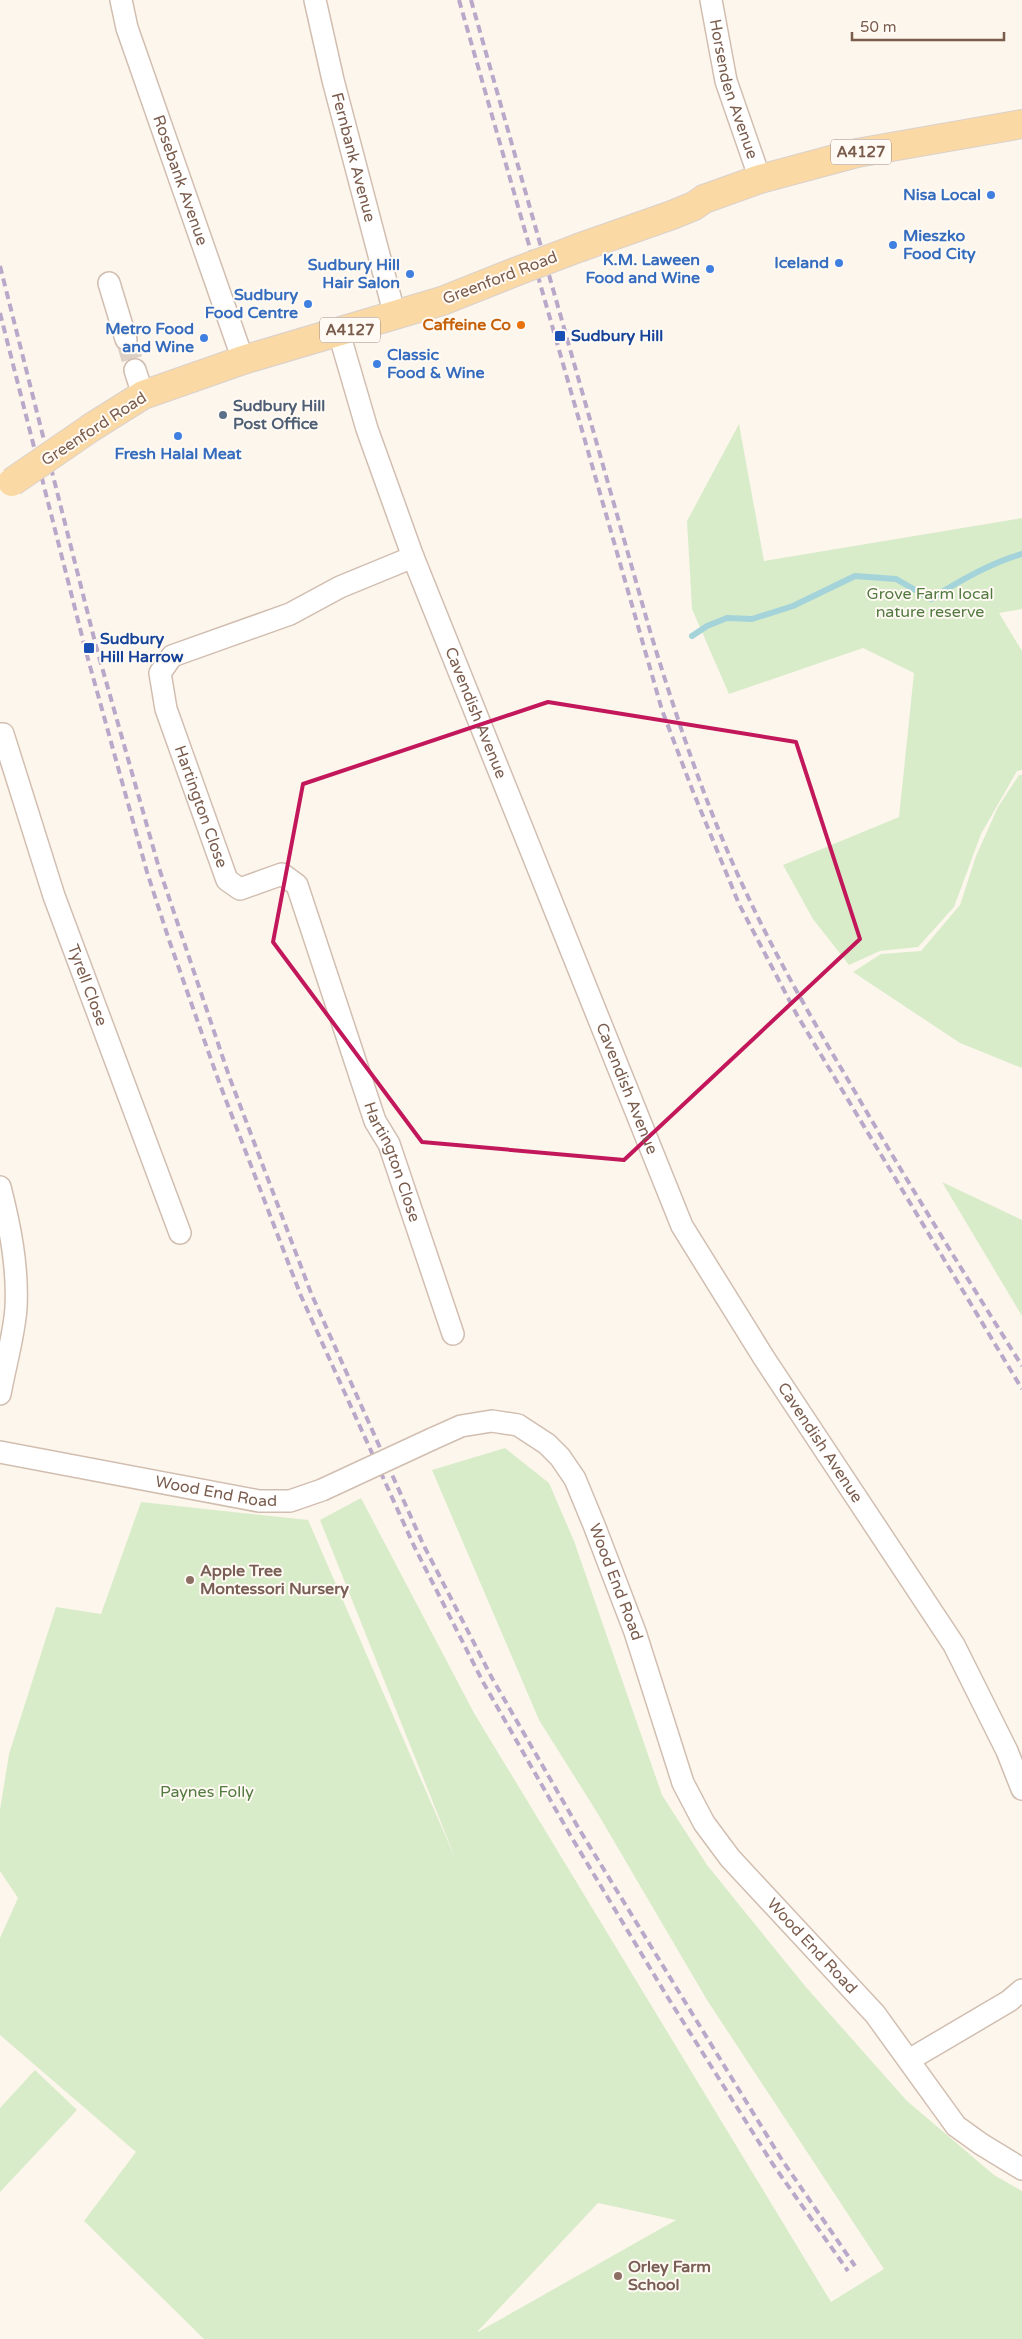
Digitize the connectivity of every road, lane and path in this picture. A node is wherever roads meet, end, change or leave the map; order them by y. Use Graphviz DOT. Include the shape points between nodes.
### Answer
graph roads {
  1 [pos="121,0"];
  2 [pos="315,0"];
  3 [pos="711,0"];
  4 [pos="1022,124"];
  5 [pos="760,179"];
  6 [pos="109,283"];
  7 [pos="395,316"];
  8 [pos="339,333"];
  9 [pos="126,339"];
  10 [pos="243,360"];
  11 [pos="6,486"];
  12 [pos="413,557"];
  13 [pos="1,730"];
  14 [pos="0,1187"];
  15 [pos="180,1233"];
  16 [pos="453,1334"];
  17 [pos="0,1394"];
  18 [pos="0,1452"];
  19 [pos="1022,1789"];
  20 [pos="1022,1990"];
  21 [pos="909,2060"];
  22 [pos="1022,2169"];
  1 -- 10 [label="street, Rosebank Avenue" via="130,37"];
  2 -- 7 [label="street, Fernbank Avenue"];
  3 -- 5 [label="street, Horsenden Avenue" via="726,81"];
  4 -- 5 [label="main road, Greenford Road / A4127" via="857,152"];
  5 -- 7 [label="main road, Greenford Road / A4127, bridge" via="457,296"];
  6 -- 9 [label="street"];
  7 -- 8 [label="main road, Greenford Road / A4127"];
  8 -- 10 [label="main road, Greenford Road / A4127"];
  8 -- 12 [label="street, Cavendish Avenue" via="367,429"];
  10 -- 11 [label="main road, Greenford Road / A4127, bridge" via="139,383 92,427"];
  12 -- 16 [label="street, Hartington Close" via="340,587 290,614 172,656 160,673 166,709 227,880 240,888 282,874 297,884 375,1121 389,1144"];
  12 -- 19 [label="street, Cavendish Avenue" via="682,1226 764,1358 954,1645 1007,1751"];
  13 -- 15 [label="street, Tyrell Close" via="54,896"];
  14 -- 17 [label="street" via="15,1262 16,1309"];
  18 -- 21 [label="street, Wood End Road, bridge" via="259,1501 290,1501 322,1490 461,1426 492,1420 518,1425 547,1444 574,1479 594,1524 635,1632 683,1783 704,1823 730,1858 875,2014"];
  20 -- 21 [label="street" via="1009,2001"];
  21 -- 22 [label="street, Wood End Road" via="956,2126"];
}
